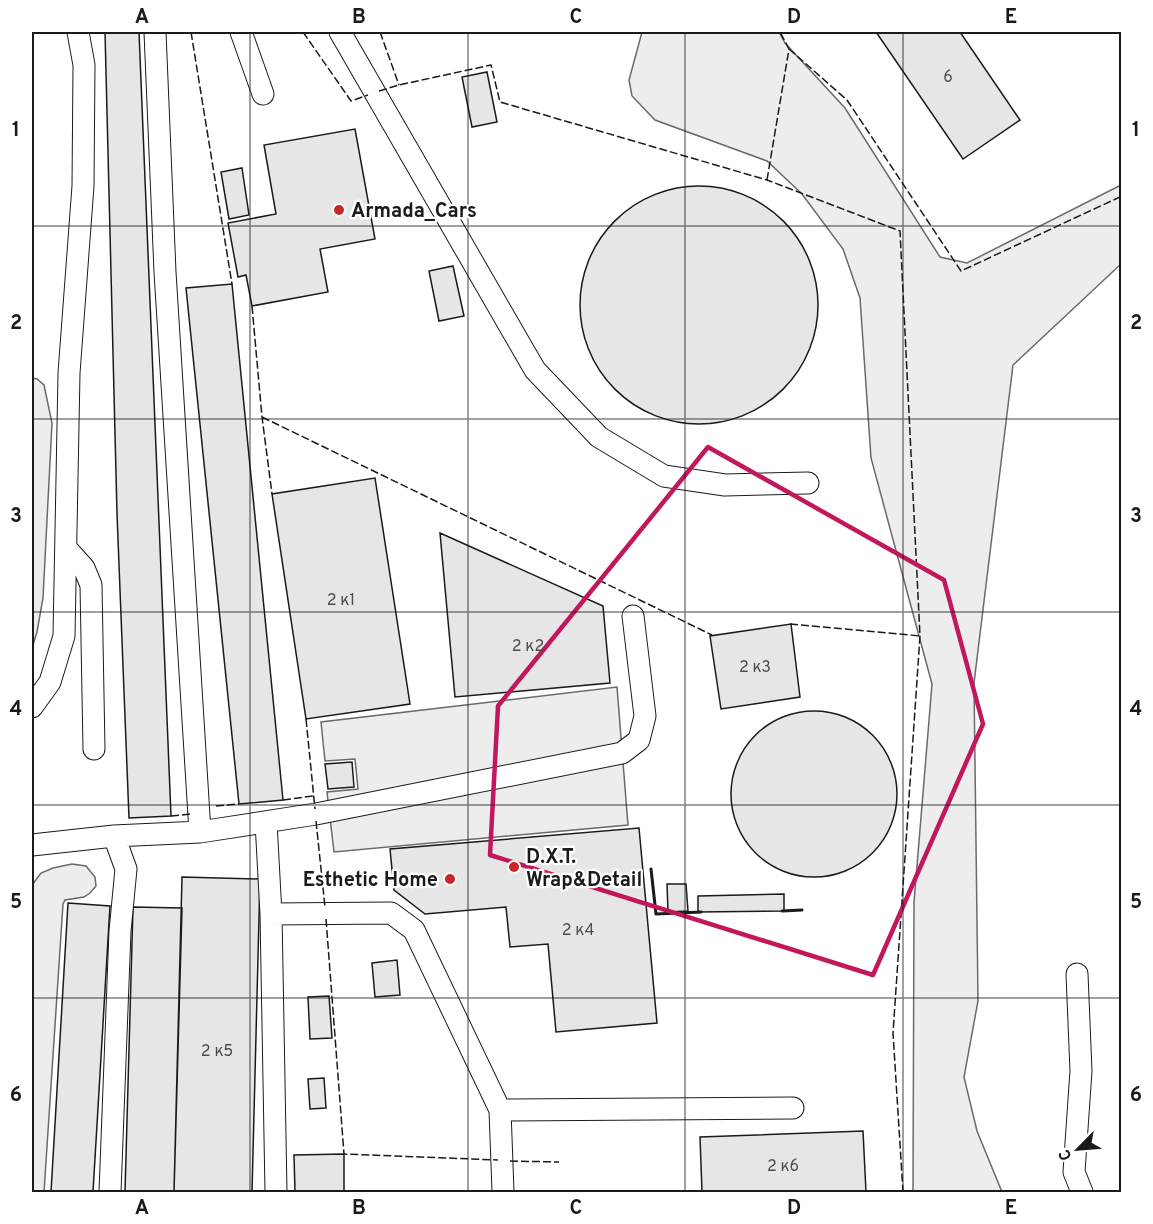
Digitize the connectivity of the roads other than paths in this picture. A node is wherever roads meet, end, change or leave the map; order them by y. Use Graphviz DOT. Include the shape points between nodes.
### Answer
graph roads {
  1 [pos="78,32"];
  2 [pos="156,32"];
  3 [pos="241,32"];
  4 [pos="340,32"];
  5 [pos="263,94"];
  6 [pos="808,483"];
  7 [pos="66,548"];
  8 [pos="633,616"];
  9 [pos="32,707"];
  10 [pos="94,749"];
  11 [pos="266,822"];
  12 [pos="200,832"];
  13 [pos="114,836"];
  14 [pos="32,845"];
  15 [pos="272,914"];
  16 [pos="1077,974"];
  17 [pos="793,1108"];
  18 [pos="500,1110"];
  19 [pos="110,1192"];
  20 [pos="276,1192"];
  21 [pos="503,1192"];
  22 [pos="1082,1192"];
  1 -- 7 [label="lane" via="84,65 82,186 69,373"];
  2 -- 12 [label="lane" via="165,272"];
  3 -- 5 [label="lane"];
  4 -- 6 [label="lane" via="535,370 599,437 663,476 725,484"];
  7 -- 9 [label="lane" via="64,636 50,682"];
  7 -- 10 [label="lane" via="84,568 91,585"];
  8 -- 11 [label="lane" via="645,716 639,740 622,753"];
  11 -- 12 [label="lane"];
  11 -- 15 [label="lane"];
  12 -- 13 [label="lane"];
  13 -- 14 [label="lane"];
  13 -- 19 [label="lane" via="126,869"];
  15 -- 18 [label="lane" via="391,913 414,930"];
  15 -- 20 [label="lane"];
  16 -- 22 [label="lane" via="1081,1071 1074,1172"];
  17 -- 18 [label="lane"];
  18 -- 21 [label="lane"];
}
